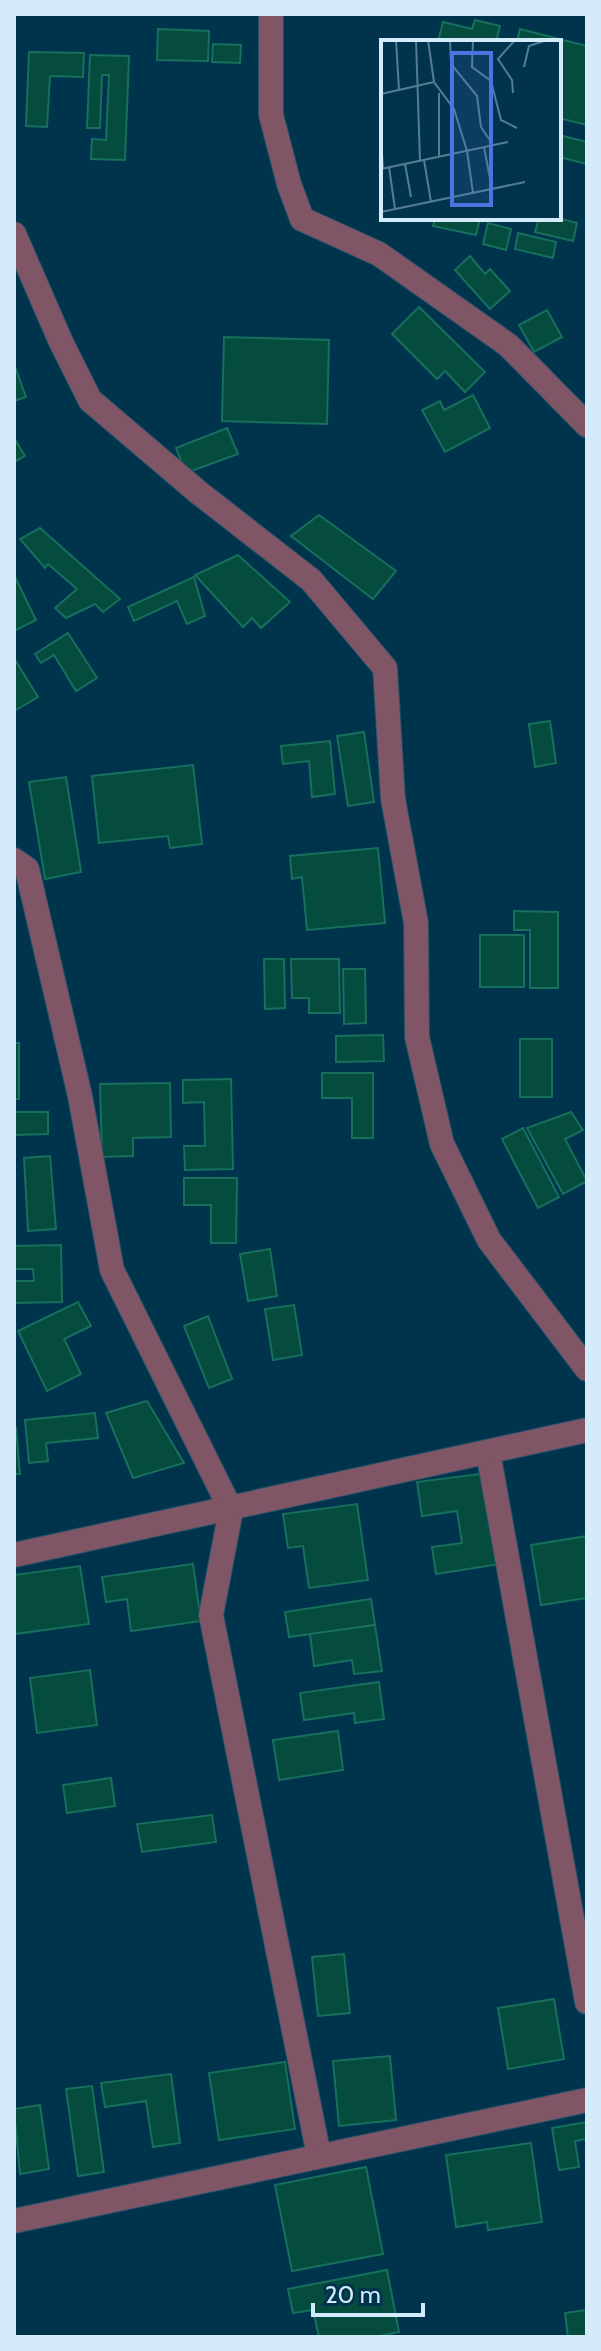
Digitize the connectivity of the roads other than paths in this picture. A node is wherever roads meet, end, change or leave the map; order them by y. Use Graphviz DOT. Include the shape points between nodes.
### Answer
graph roads {
  1 [pos="271,14"];
  2 [pos="14,234"];
  3 [pos="587,425"];
  4 [pos="14,860"];
  5 [pos="587,1369"];
  6 [pos="587,1430"];
  7 [pos="488,1452"];
  8 [pos="231,1510"];
  9 [pos="14,1555"];
  10 [pos="587,2002"];
  11 [pos="587,2100"];
  12 [pos="319,2156"];
  13 [pos="14,2221"];
  1 -- 3 [label="street" via="271,115 302,219 379,254 508,345"];
  2 -- 5 [label="street" via="90,400 311,580 385,668 393,799 416,923 417,1037 442,1144 489,1240"];
  4 -- 8 [label="street" via="27,869 80,1096 112,1270"];
  6 -- 7 [label="street"];
  7 -- 8 [label="street"];
  7 -- 10 [label="street"];
  8 -- 9 [label="street"];
  8 -- 12 [label="street" via="211,1615"];
  11 -- 12 [label="street"];
  12 -- 13 [label="street"];
}
